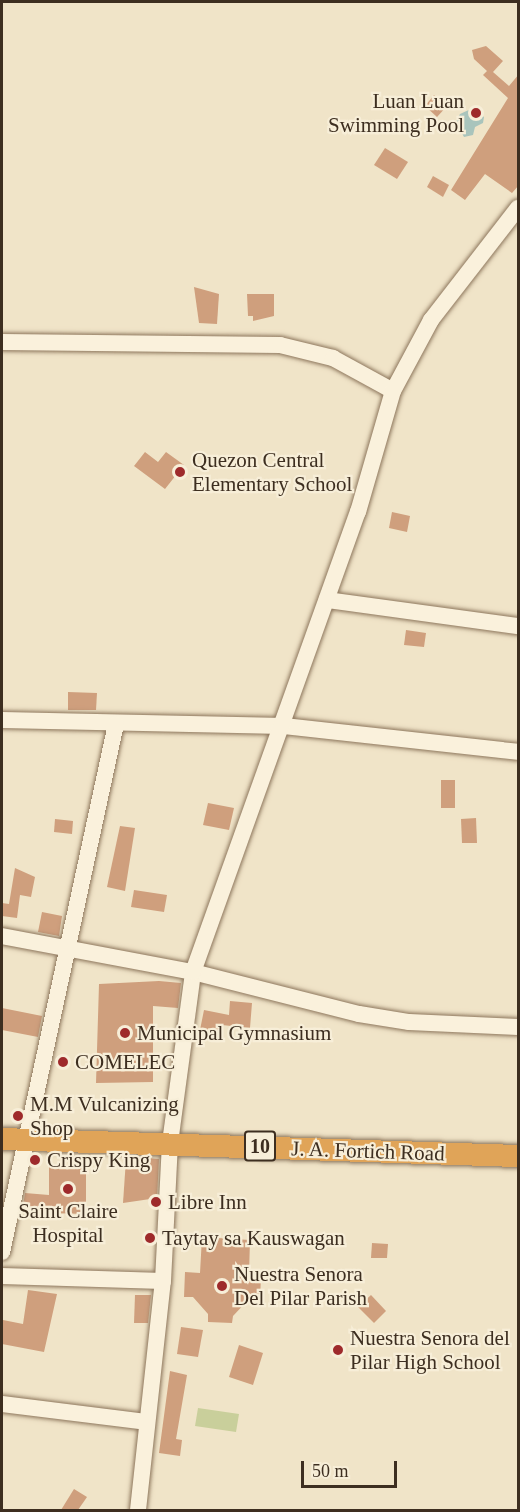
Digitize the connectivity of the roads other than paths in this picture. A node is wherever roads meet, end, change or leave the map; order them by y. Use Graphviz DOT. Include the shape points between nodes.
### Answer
graph roads {
  1 [pos="519,208"];
  2 [pos="2,342"];
  3 [pos="393,391"];
  4 [pos="327,600"];
  5 [pos="519,626"];
  6 [pos="2,720"];
  7 [pos="116,724"];
  8 [pos="284,726"];
  9 [pos="519,752"];
  10 [pos="2,936"];
  11 [pos="66,946"];
  12 [pos="193,972"];
  13 [pos="519,1027"];
  14 [pos="2,1138"];
  15 [pos="28,1139"];
  16 [pos="170,1143"];
  17 [pos="519,1156"];
  18 [pos="2,1252"];
  19 [pos="2,1276"];
  20 [pos="163,1281"];
  21 [pos="2,1404"];
  22 [pos="146,1422"];
  23 [pos="138,1510"];
  1 -- 3 [label="street" via="431,320"];
  2 -- 3 [label="street" via="280,345 333,358"];
  3 -- 4 [label="street"];
  4 -- 5 [label="street"];
  4 -- 8 [label="street"];
  6 -- 7 [label="street"];
  7 -- 8 [label="street"];
  7 -- 11 [label="street"];
  8 -- 9 [label="street"];
  8 -- 12 [label="street"];
  10 -- 11 [label="street"];
  11 -- 12 [label="street"];
  11 -- 15 [label="street"];
  12 -- 13 [label="street" via="359,1014 409,1022"];
  12 -- 16 [label="street"];
  14 -- 15 [label="highway, J. A. Fortich Road / 10"];
  15 -- 16 [label="highway, J. A. Fortich Road / 10"];
  15 -- 18 [label="street"];
  16 -- 17 [label="highway, J. A. Fortich Road / 10"];
  16 -- 20 [label="street"];
  19 -- 20 [label="street"];
  20 -- 22 [label="street"];
  21 -- 22 [label="street"];
  22 -- 23 [label="street"];
}
